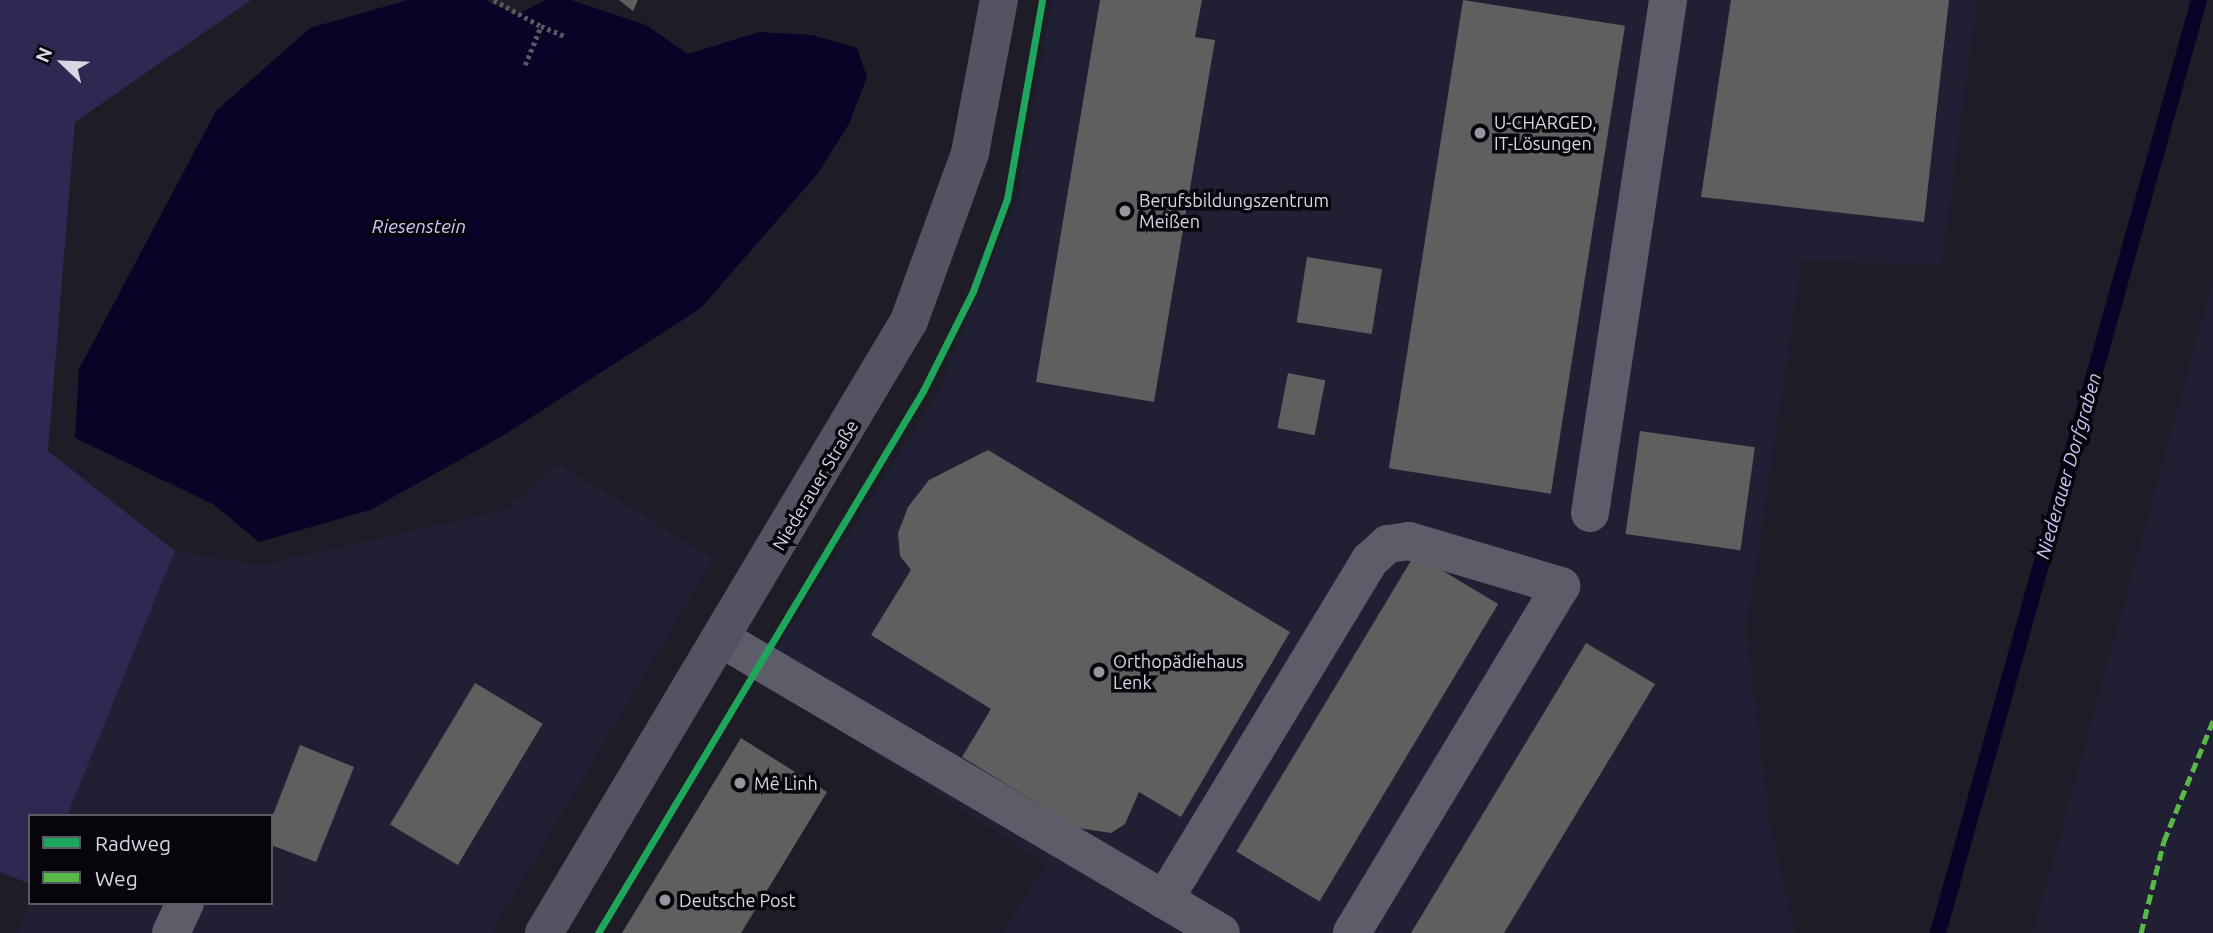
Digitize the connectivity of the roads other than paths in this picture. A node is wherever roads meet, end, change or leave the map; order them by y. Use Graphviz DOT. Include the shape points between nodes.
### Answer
graph roads {
  1 [pos="999,0"];
  2 [pos="1668,0"];
  3 [pos="1590,513"];
  4 [pos="722,639"];
  5 [pos="1164,900"];
  6 [pos="184,905"];
  7 [pos="171,933"];
  8 [pos="544,933"];
  9 [pos="1221,933"];
  10 [pos="1352,933"];
  1 -- 4 [label="main road, Niederauer Straße" via="970,153 909,321"];
  2 -- 3 [label="lane"];
  4 -- 5 [label="lane"];
  4 -- 8 [label="main road, Niederauer Straße"];
  5 -- 9 [label="lane"];
  5 -- 10 [label="lane" via="1370,560 1388,544 1409,541 1561,586"];
  6 -- 7 [label="lane"];
}
